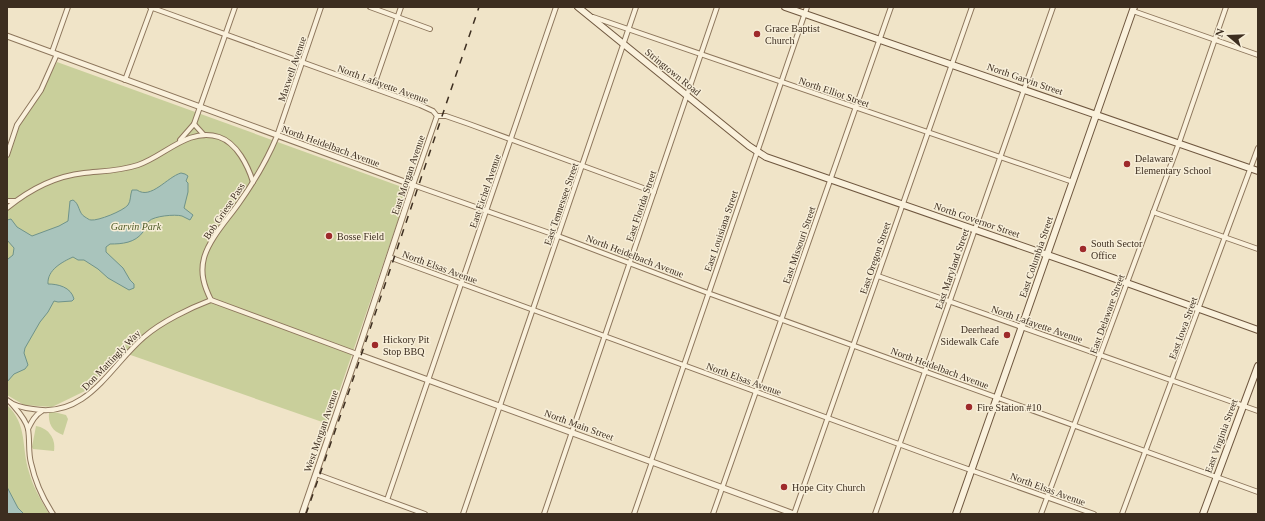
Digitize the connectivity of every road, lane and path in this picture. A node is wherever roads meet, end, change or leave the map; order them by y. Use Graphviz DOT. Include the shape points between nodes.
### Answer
graph roads {
  1 [pos="68,7"];
  2 [pos="151,7"];
  3 [pos="235,7"];
  4 [pos="321,7"];
  5 [pos="370,7"];
  6 [pos="401,7"];
  7 [pos="556,7"];
  8 [pos="578,7"];
  9 [pos="636,7"];
  10 [pos="717,7"];
  11 [pos="785,7"];
  12 [pos="807,7"];
  13 [pos="891,7"];
  14 [pos="972,7"];
  15 [pos="1053,7"];
  16 [pos="1226,7"];
  17 [pos="1134,9"];
  18 [pos="805,14"];
  19 [pos="589,16"];
  20 [pos="398,17"];
  21 [pos="430,29"];
  22 [pos="628,30"];
  23 [pos="225,34"];
  24 [pos="7,36"];
  25 [pos="879,40"];
  26 [pos="1215,40"];
  27 [pos="623,44"];
  28 [pos="55,53"];
  29 [pos="701,55"];
  30 [pos="1258,55"];
  31 [pos="302,63"];
  32 [pos="952,65"];
  33 [pos="125,80"];
  34 [pos="781,82"];
  35 [pos="373,88"];
  36 [pos="1024,90"];
  37 [pos="686,96"];
  38 [pos="200,107"];
  39 [pos="856,108"];
  40 [pos="1097,115"];
  41 [pos="437,116"];
  42 [pos="194,124"];
  43 [pos="928,133"];
  44 [pos="204,135"];
  45 [pos="277,136"];
  46 [pos="511,139"];
  47 [pos="1179,143"];
  48 [pos="175,144"];
  49 [pos="1258,148"];
  50 [pos="757,152"];
  51 [pos="7,155"];
  52 [pos="1000,158"];
  53 [pos="582,165"];
  54 [pos="1251,168"];
  55 [pos="1258,171"];
  56 [pos="831,179"];
  57 [pos="253,182"];
  58 [pos="1073,182"];
  59 [pos="413,185"];
  60 [pos="654,192"];
  61 [pos="7,201"];
  62 [pos="16,201"];
  63 [pos="902,204"];
  64 [pos="7,208"];
  65 [pos="486,211"];
  66 [pos="1153,212"];
  67 [pos="975,229"];
  68 [pos="558,236"];
  69 [pos="1225,238"];
  70 [pos="1258,249"];
  71 [pos="1047,254"];
  72 [pos="389,258"];
  73 [pos="629,264"];
  74 [pos="878,276"];
  75 [pos="461,283"];
  76 [pos="1127,283"];
  77 [pos="708,293"];
  78 [pos="211,300"];
  79 [pos="950,302"];
  80 [pos="1199,309"];
  81 [pos="533,310"];
  82 [pos="782,320"];
  83 [pos="1022,327"];
  84 [pos="1258,330"];
  85 [pos="604,336"];
  86 [pos="853,345"];
  87 [pos="357,354"];
  88 [pos="1100,355"];
  89 [pos="684,365"];
  90 [pos="1258,366"];
  91 [pos="925,372"];
  92 [pos="428,380"];
  93 [pos="1172,380"];
  94 [pos="756,392"];
  95 [pos="998,398"];
  96 [pos="8,401"];
  97 [pos="500,406"];
  98 [pos="1243,406"];
  99 [pos="43,411"];
  100 [pos="1258,411"];
  101 [pos="828,418"];
  102 [pos="1074,426"];
  103 [pos="28,429"];
  104 [pos="572,432"];
  105 [pos="900,444"];
  106 [pos="1146,452"];
  107 [pos="651,462"];
  108 [pos="971,470"];
  109 [pos="316,474"];
  110 [pos="1217,477"];
  111 [pos="723,488"];
  112 [pos="1258,492"];
  113 [pos="1047,498"];
  114 [pos="387,500"];
  115 [pos="53,514"];
  116 [pos="302,514"];
  117 [pos="425,514"];
  118 [pos="463,514"];
  119 [pos="544,514"];
  120 [pos="634,514"];
  121 [pos="713,514"];
  122 [pos="794,514"];
  123 [pos="875,514"];
  124 [pos="956,514"];
  125 [pos="1041,514"];
  126 [pos="1094,514"];
  127 [pos="1122,514"];
  128 [pos="1203,514"];
  1 -- 28 [label="street"];
  2 -- 23 [label="street, North Lafayette Avenue"];
  2 -- 33 [label="street"];
  3 -- 23 [label="street"];
  4 -- 31 [label="street, Maxwell Avenue"];
  5 -- 20 [label="street"];
  6 -- 20 [label="street"];
  7 -- 46 [label="street, East Eichel Avenue"];
  8 -- 19 [label="main road, Stringtown Road"];
  9 -- 22 [label="street, East Tennessee Street"];
  10 -- 29 [label="street, East Florida Street"];
  11 -- 18 [label="main road, North Garvin Street"];
  12 -- 18 [label="street, East Louisiana Street"];
  13 -- 25 [label="street, East Missouri Street"];
  14 -- 32 [label="street, East Oregon Street"];
  15 -- 36 [label="street, East Maryland Street"];
  16 -- 26 [label="street, East Delaware Street"];
  17 -- 26 [label="street"];
  17 -- 40 [label="main road, East Columbia Street"];
  18 -- 25 [label="main road, North Garvin Street"];
  18 -- 34 [label="street, East Louisiana Street"];
  19 -- 22 [label="street, North Elliot Street"];
  19 -- 27 [label="main road, Stringtown Road"];
  20 -- 21 [label="street"];
  20 -- 35 [label="street"];
  22 -- 27 [label="street, East Tennessee Street"];
  22 -- 29 [label="street, North Elliot Street"];
  23 -- 31 [label="street, North Lafayette Avenue"];
  23 -- 38 [label="street"];
  24 -- 28 [label="street, North Heidelbach Avenue"];
  25 -- 32 [label="main road, North Garvin Street"];
  25 -- 39 [label="street, East Missouri Street"];
  26 -- 30 [label="street"];
  26 -- 47 [label="street, East Delaware Street"];
  27 -- 37 [label="main road, Stringtown Road"];
  27 -- 53 [label="street, East Tennessee Street"];
  28 -- 33 [label="street, North Heidelbach Avenue"];
  28 -- 51 [label="street" via="41,90 17,125"];
  29 -- 34 [label="street, North Elliot Street"];
  29 -- 37 [label="street, East Florida Street"];
  31 -- 35 [label="street, North Lafayette Avenue"];
  31 -- 45 [label="street, Maxwell Avenue"];
  32 -- 36 [label="main road, North Garvin Street"];
  32 -- 43 [label="street, East Oregon Street"];
  33 -- 38 [label="street, North Heidelbach Avenue"];
  34 -- 39 [label="street, North Elliot Street"];
  34 -- 50 [label="street, East Louisiana Street"];
  35 -- 41 [label="street, North Lafayette Avenue" via="433,111"];
  36 -- 40 [label="main road, North Garvin Street"];
  36 -- 52 [label="street, East Maryland Street"];
  37 -- 50 [label="main road, Stringtown Road"];
  37 -- 60 [label="street, East Florida Street"];
  38 -- 42 [label="street"];
  38 -- 45 [label="street, North Heidelbach Avenue"];
  39 -- 43 [label="street, North Elliot Street"];
  39 -- 56 [label="street, East Missouri Street"];
  40 -- 47 [label="main road, North Garvin Street"];
  40 -- 58 [label="main road, East Columbia Street"];
  41 -- 46 [label="street, North Lafayette Avenue" via="446,116"];
  41 -- 59 [label="street, East Morgan Avenue"];
  42 -- 44 [label="street"];
  42 -- 48 [label="street"];
  43 -- 52 [label="street, North Elliot Street"];
  43 -- 63 [label="street, East Oregon Street"];
  44 -- 48 [label="street"];
  44 -- 57 [label="street" via="219,137 235,148"];
  45 -- 57 [label="street, Bob Griese Pass" via="266,162"];
  45 -- 59 [label="street, North Heidelbach Avenue"];
  46 -- 53 [label="street, North Lafayette Avenue"];
  46 -- 65 [label="street, East Eichel Avenue"];
  47 -- 54 [label="main road, North Garvin Street"];
  47 -- 66 [label="street, East Delaware Street"];
  48 -- 62 [label="street" via="137,166 117,171 62,177"];
  49 -- 54 [label="street, East Iowa Street"];
  50 -- 56 [label="main road, North Governor Street"];
  50 -- 77 [label="street, East Louisiana Street"];
  52 -- 58 [label="street, North Elliot Street"];
  52 -- 67 [label="street, East Maryland Street"];
  53 -- 60 [label="street, North Lafayette Avenue"];
  53 -- 68 [label="street, East Tennessee Street"];
  54 -- 55 [label="main road, North Garvin Street"];
  54 -- 69 [label="street, East Iowa Street"];
  56 -- 63 [label="main road, North Governor Street"];
  56 -- 82 [label="street, East Missouri Street"];
  57 -- 78 [label="street, Bob Griese Pass" via="206,252 202,273"];
  58 -- 71 [label="main road, East Columbia Street"];
  59 -- 65 [label="street, North Heidelbach Avenue"];
  59 -- 72 [label="street, East Morgan Avenue"];
  60 -- 73 [label="street, East Florida Street"];
  61 -- 62 [label="street"];
  62 -- 64 [label="street"];
  63 -- 67 [label="main road, North Governor Street"];
  63 -- 74 [label="street, East Oregon Street"];
  65 -- 68 [label="street, North Heidelbach Avenue"];
  65 -- 75 [label="street, East Eichel Avenue"];
  66 -- 69 [label="street"];
  66 -- 76 [label="street, East Delaware Street"];
  67 -- 71 [label="main road, North Governor Street"];
  67 -- 79 [label="street, East Maryland Street"];
  68 -- 73 [label="street, North Heidelbach Avenue"];
  68 -- 81 [label="street, East Tennessee Street"];
  69 -- 70 [label="street"];
  69 -- 80 [label="street, East Iowa Street"];
  71 -- 76 [label="main road, North Governor Street"];
  71 -- 83 [label="main road, East Columbia Street"];
  72 -- 75 [label="street, North Elsas Avenue"];
  72 -- 87 [label="street, East Morgan Avenue"];
  73 -- 77 [label="street, North Heidelbach Avenue"];
  73 -- 85 [label="street, East Florida Street"];
  74 -- 79 [label="street, North Lafayette Avenue"];
  74 -- 86 [label="street, East Oregon Street"];
  75 -- 81 [label="street, North Elsas Avenue"];
  75 -- 92 [label="street, East Eichel Avenue"];
  76 -- 80 [label="main road, North Governor Street"];
  76 -- 88 [label="street, East Delaware Street"];
  77 -- 82 [label="street, North Heidelbach Avenue"];
  77 -- 89 [label="street, East Louisiana Street"];
  78 -- 87 [label="street"];
  78 -- 99 [label="street, Don Mattingly Way" via="165,322 145,336 86,397 68,406"];
  79 -- 83 [label="street, North Lafayette Avenue"];
  79 -- 91 [label="street, East Maryland Street"];
  80 -- 84 [label="main road, North Governor Street"];
  80 -- 93 [label="street, East Iowa Street"];
  81 -- 85 [label="street, North Elsas Avenue"];
  81 -- 97 [label="street, East Tennessee Street"];
  82 -- 86 [label="street, North Heidelbach Avenue"];
  82 -- 94 [label="street, East Missouri Street"];
  83 -- 88 [label="street, North Lafayette Avenue"];
  83 -- 95 [label="main road, East Columbia Street"];
  85 -- 89 [label="street, North Elsas Avenue"];
  85 -- 104 [label="street, East Florida Street"];
  86 -- 91 [label="street, North Heidelbach Avenue"];
  86 -- 101 [label="street, East Oregon Street"];
  87 -- 92 [label="street, North Main Street"];
  87 -- 109 [label="street, West Morgan Avenue"];
  88 -- 93 [label="street, North Lafayette Avenue"];
  88 -- 102 [label="street, East Delaware Street"];
  89 -- 94 [label="street, North Elsas Avenue"];
  89 -- 107 [label="street, East Louisiana Street"];
  90 -- 98 [label="main road, East Virginia Street"];
  91 -- 95 [label="street, North Heidelbach Avenue"];
  91 -- 105 [label="street, East Maryland Street"];
  92 -- 97 [label="street, North Main Street"];
  92 -- 114 [label="street, East Eichel Avenue"];
  93 -- 98 [label="street, North Lafayette Avenue"];
  93 -- 106 [label="street, East Iowa Street"];
  94 -- 101 [label="street, North Elsas Avenue"];
  94 -- 111 [label="street, East Missouri Street"];
  95 -- 102 [label="street, North Heidelbach Avenue"];
  95 -- 108 [label="main road, East Columbia Street"];
  96 -- 99 [label="street, Don Mattingly Way"];
  96 -- 103 [label="street" via="20,414"];
  97 -- 104 [label="street, North Main Street"];
  97 -- 118 [label="street, East Tennessee Street"];
  98 -- 100 [label="street, North Lafayette Avenue"];
  98 -- 110 [label="main road, East Virginia Street"];
  99 -- 103 [label="street" via="32,420"];
  101 -- 105 [label="street, North Elsas Avenue"];
  101 -- 122 [label="street, East Oregon Street"];
  102 -- 106 [label="street, North Heidelbach Avenue"];
  102 -- 113 [label="street, East Delaware Street"];
  103 -- 115 [label="street" via="31,465 39,488"];
  104 -- 107 [label="street, North Main Street"];
  104 -- 119 [label="street, East Florida Street"];
  105 -- 108 [label="street, North Elsas Avenue"];
  105 -- 123 [label="street, East Maryland Street"];
  106 -- 110 [label="street, North Heidelbach Avenue"];
  106 -- 127 [label="street, East Iowa Street"];
  107 -- 111 [label="street, North Main Street"];
  107 -- 120 [label="street, East Louisiana Street"];
  108 -- 113 [label="street, North Elsas Avenue"];
  108 -- 124 [label="main road, East Columbia Street"];
  109 -- 114 [label="street"];
  109 -- 116 [label="street, West Morgan Avenue"];
  110 -- 112 [label="street, North Heidelbach Avenue"];
  110 -- 128 [label="main road, East Virginia Street"];
  111 -- 121 [label="street, East Missouri Street"];
  111 -- 122 [label="street, North Main Street"];
  113 -- 125 [label="street, East Delaware Street"];
  113 -- 126 [label="street, North Elsas Avenue"];
  114 -- 117 [label="street"];
}
